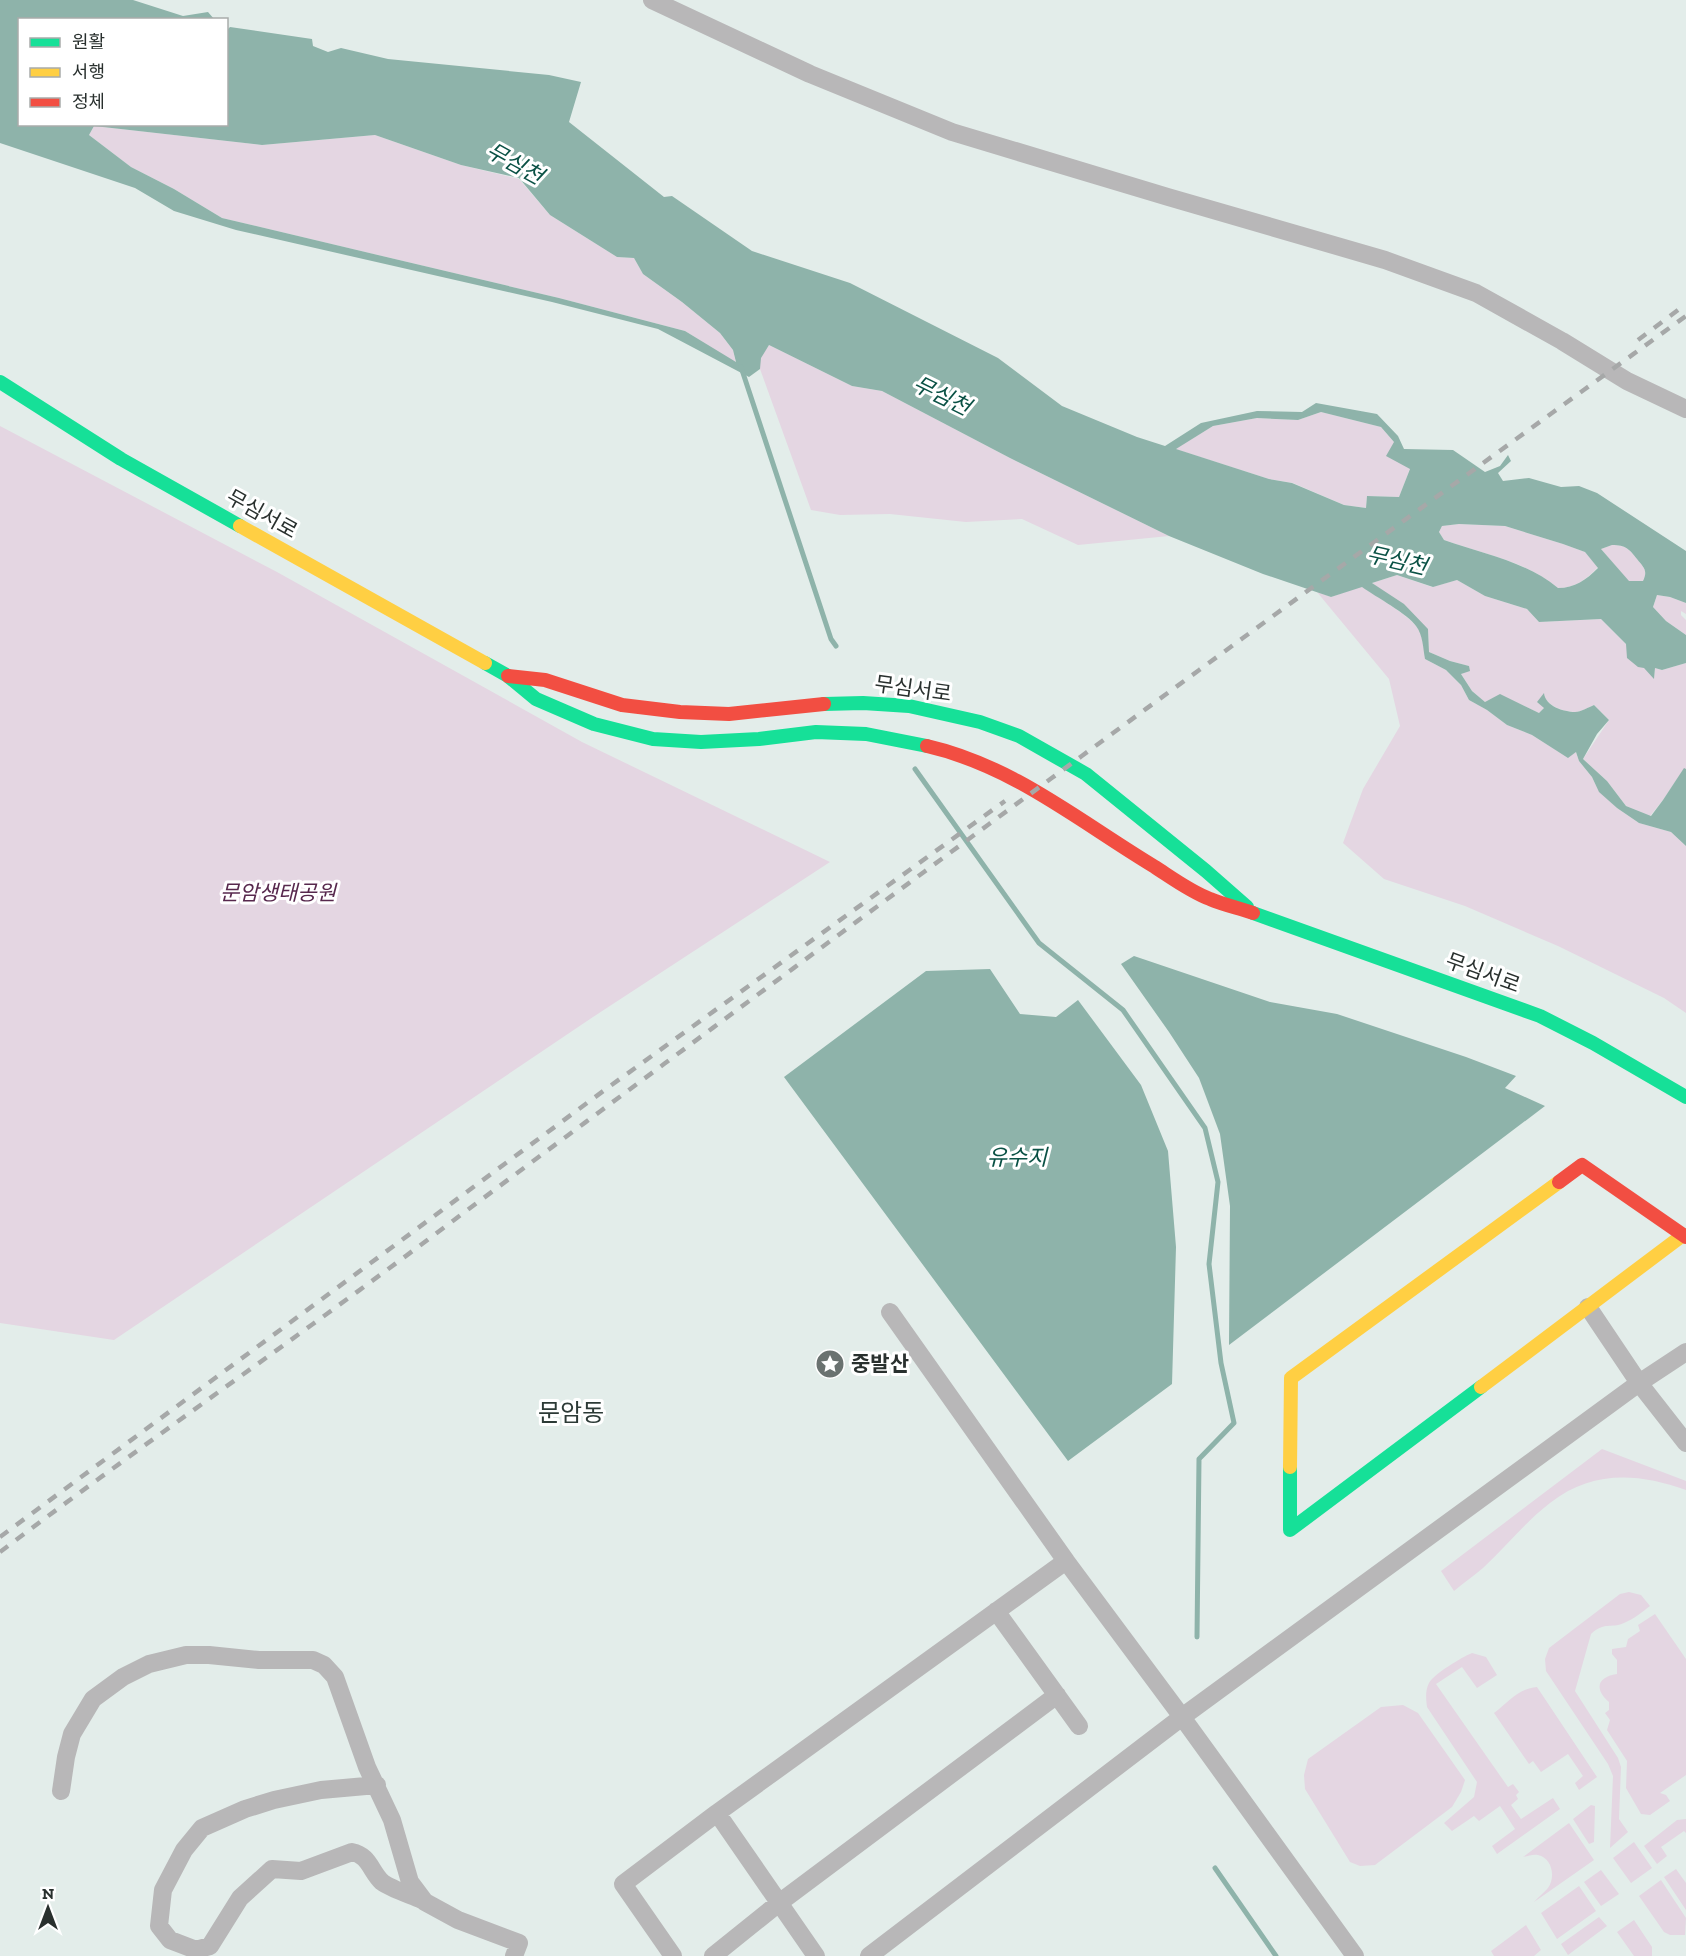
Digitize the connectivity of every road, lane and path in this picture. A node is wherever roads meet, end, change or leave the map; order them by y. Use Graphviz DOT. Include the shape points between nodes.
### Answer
graph roads {
  1 [pos="652,0"];
  2 [pos="0,382"];
  3 [pos="1686,409"];
  4 [pos="508,675"];
  5 [pos="1254,913"];
  6 [pos="1686,1097"];
  7 [pos="1685,1236"];
  8 [pos="1588,1307"];
  9 [pos="890,1312"];
  10 [pos="1686,1352"];
  11 [pos="1639,1383"];
  12 [pos="1686,1443"];
  13 [pos="1066,1561"];
  14 [pos="996,1611"];
  15 [pos="1057,1695"];
  16 [pos="1182,1717"];
  17 [pos="1079,1726"];
  18 [pos="377,1785"];
  19 [pos="61,1791"];
  20 [pos="717,1813"];
  21 [pos="425,1902"];
  22 [pos="779,1903"];
  23 [pos="514,1956"];
  24 [pos="673,1956"];
  25 [pos="713,1956"];
  26 [pos="816,1956"];
  27 [pos="869,1956"];
  28 [pos="1355,1956"];
  1 -- 3 [label="street" via="810,74 952,132 1385,260 1476,293 1627,381"];
  2 -- 4 [label="street, 무심서로" via="121,459"];
  4 -- 5 [label="street, 무심서로" via="536,699 594,724 653,739 701,742 816,732 866,734 965,757 1006,774 1073,813 1208,899"];
  4 -- 5 [label="street, 무심서로" via="545,680 622,705 680,712 729,714 862,703 909,705 980,722 1019,736 1086,774"];
  5 -- 6 [label="street, 무심서로" via="1539,1016"];
  7 -- 8 [label="street"];
  7 -- 8 [label="street" via="1582,1165 1291,1378 1290,1530"];
  8 -- 11 [label="street"];
  9 -- 13 [label="street"];
  10 -- 11 [label="street"];
  11 -- 12 [label="street"];
  11 -- 16 [label="street"];
  13 -- 14 [label="street"];
  13 -- 16 [label="street"];
  14 -- 15 [label="street"];
  14 -- 20 [label="street"];
  15 -- 17 [label="street"];
  15 -- 22 [label="street"];
  16 -- 27 [label="street"];
  16 -- 28 [label="street"];
  18 -- 19 [label="street" via="335,1677 324,1665 313,1660 186,1655 149,1664 93,1699 72,1734"];
  18 -- 21 [label="street" via="410,1882"];
  18 -- 21 [label="street" via="321,1790 274,1800 202,1828 184,1850 163,1890 159,1926 170,1940 196,1950 210,1946 240,1898 272,1869 301,1871 352,1852 367,1860 383,1882"];
  20 -- 22 [label="street"];
  20 -- 24 [label="street" via="623,1884"];
  21 -- 23 [label="street" via="458,1920 519,1943"];
  22 -- 25 [label="street"];
  22 -- 26 [label="street"];
}
